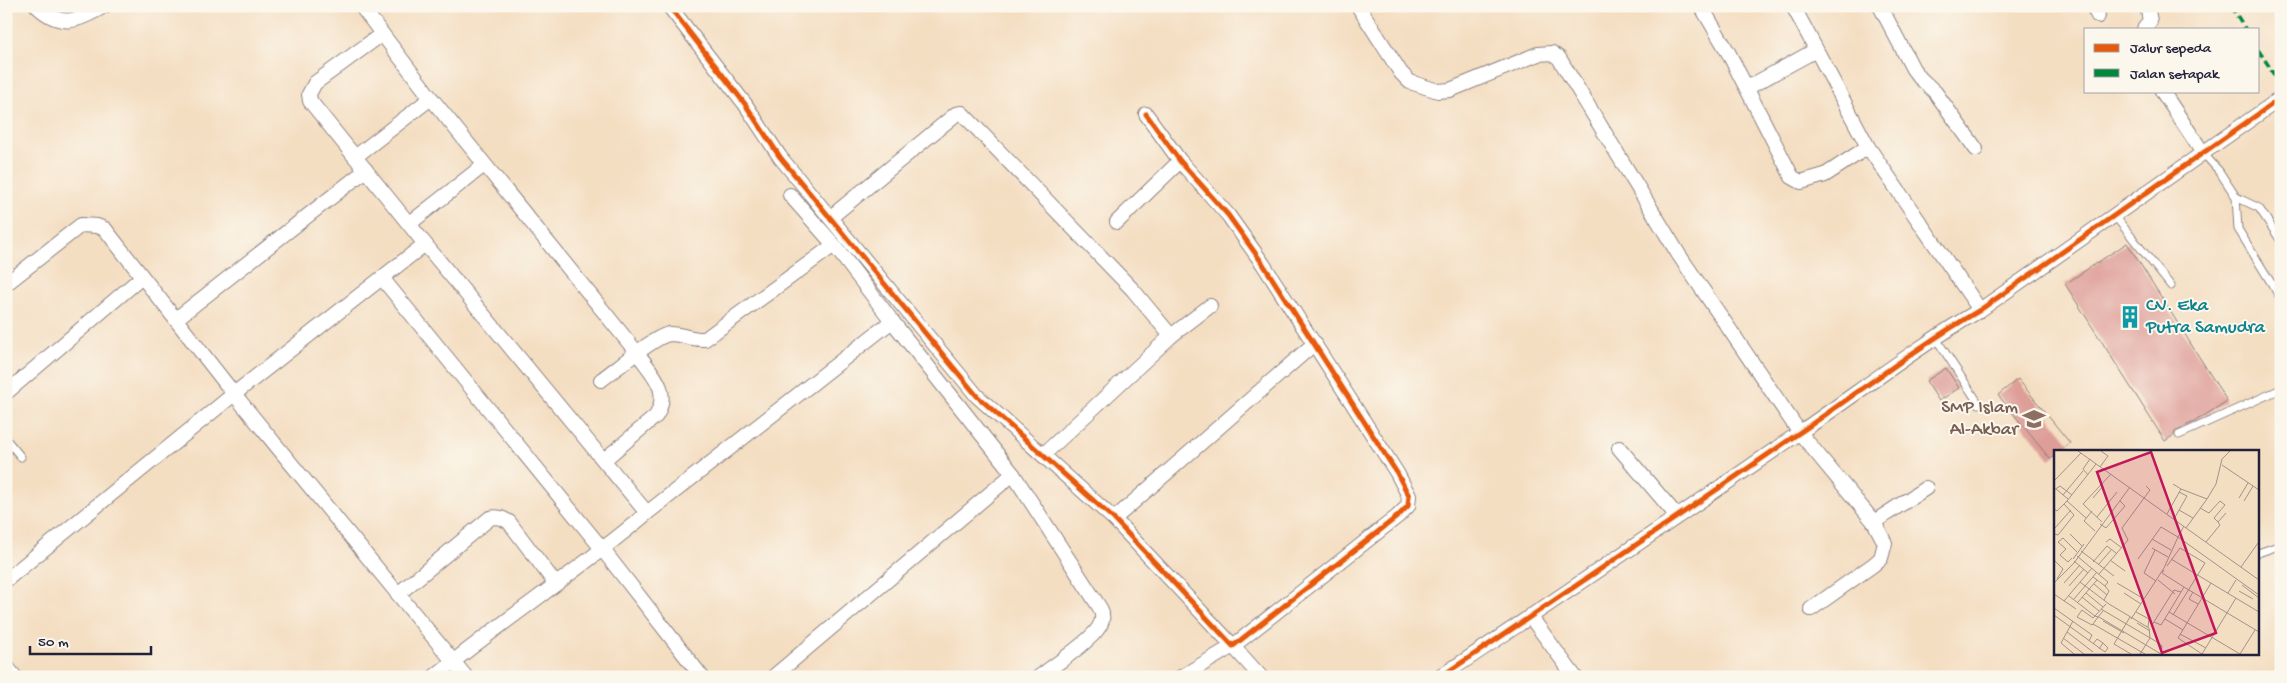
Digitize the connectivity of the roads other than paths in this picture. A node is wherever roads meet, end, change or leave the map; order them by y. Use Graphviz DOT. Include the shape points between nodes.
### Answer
graph roads {
  1 [pos="37,6"];
  2 [pos="104,6"];
  3 [pos="362,6"];
  4 [pos="1358,6"];
  5 [pos="1701,6"];
  6 [pos="1793,6"];
  7 [pos="1880,6"];
  8 [pos="2147,6"];
  9 [pos="673,8"];
  10 [pos="2145,28"];
  11 [pos="382,34"];
  12 [pos="1816,50"];
  13 [pos="1747,88"];
  14 [pos="2163,92"];
  15 [pos="431,98"];
  16 [pos="2281,98"];
  17 [pos="1146,114"];
  18 [pos="1868,147"];
  19 [pos="1976,149"];
  20 [pos="2203,153"];
  21 [pos="355,157"];
  22 [pos="1180,161"];
  23 [pos="484,164"];
  24 [pos="366,170"];
  25 [pos="790,195"];
  26 [pos="2236,197"];
  27 [pos="2114,215"];
  28 [pos="831,217"];
  29 [pos="1117,222"];
  30 [pos="409,224"];
  31 [pos="2281,241"];
  32 [pos="425,244"];
  33 [pos="834,245"];
  34 [pos="142,277"];
  35 [pos="382,278"];
  36 [pos="6,284"];
  37 [pos="2171,286"];
  38 [pos="2281,299"];
  39 [pos="1210,306"];
  40 [pos="1980,310"];
  41 [pos="176,320"];
  42 [pos="892,321"];
  43 [pos="1171,336"];
  44 [pos="1934,336"];
  45 [pos="1314,343"];
  46 [pos="638,354"];
  47 [pos="602,380"];
  48 [pos="2281,388"];
  49 [pos="6,393"];
  50 [pos="234,394"];
  51 [pos="1979,404"];
  52 [pos="1800,433"];
  53 [pos="2179,435"];
  54 [pos="6,439"];
  55 [pos="1619,448"];
  56 [pos="1042,455"];
  57 [pos="21,457"];
  58 [pos="604,460"];
  59 [pos="1013,474"];
  60 [pos="1926,488"];
  61 [pos="646,513"];
  62 [pos="1677,516"];
  63 [pos="1114,519"];
  64 [pos="1874,522"];
  65 [pos="2281,545"];
  66 [pos="603,550"];
  67 [pos="2260,552"];
  68 [pos="6,580"];
  69 [pos="556,583"];
  70 [pos="398,594"];
  71 [pos="1811,609"];
  72 [pos="1530,616"];
  73 [pos="1233,646"];
  74 [pos="453,661"];
  75 [pos="6,666"];
  76 [pos="1446,675"];
  77 [pos="15,677"];
  78 [pos="434,677"];
  79 [pos="466,677"];
  80 [pos="702,677"];
  81 [pos="773,677"];
  82 [pos="1039,677"];
  83 [pos="1181,677"];
  84 [pos="1261,677"];
  85 [pos="1575,677"];
  1 -- 2 [label="street" via="62,20 74,21"];
  3 -- 11 [label="street"];
  4 -- 52 [label="street" via="1401,73 1410,82 1438,91 1450,90 1538,54 1552,53 1559,58 1679,255"];
  5 -- 13 [label="street"];
  6 -- 12 [label="street"];
  7 -- 19 [label="street" via="1920,78 1935,92"];
  8 -- 10 [label="street" via="2150,21"];
  9 -- 28 [label="street" via="780,157"];
  11 -- 15 [label="street"];
  11 -- 21 [label="street" via="315,83 309,94 310,101"];
  12 -- 13 [label="street"];
  12 -- 18 [label="street"];
  13 -- 18 [label="street" via="1792,177 1801,182 1825,175"];
  14 -- 20 [label="street"];
  15 -- 21 [label="street"];
  15 -- 23 [label="street"];
  16 -- 20 [label="street"];
  17 -- 22 [label="street"];
  18 -- 40 [label="street"];
  20 -- 26 [label="lane"];
  20 -- 27 [label="street"];
  21 -- 24 [label="street"];
  22 -- 29 [label="street"];
  22 -- 45 [label="street" via="1228,215"];
  23 -- 30 [label="street"];
  23 -- 46 [label="street"];
  24 -- 30 [label="street"];
  24 -- 41 [label="street"];
  25 -- 33 [label="street"];
  26 -- 31 [label="lane" via="2260,208"];
  26 -- 38 [label="lane" via="2238,229"];
  27 -- 37 [label="lane"];
  27 -- 40 [label="street"];
  28 -- 43 [label="street" via="956,114 962,113 1133,290"];
  28 -- 56 [label="street" via="971,389"];
  30 -- 32 [label="street"];
  32 -- 35 [label="street"];
  32 -- 58 [label="street"];
  33 -- 42 [label="street"];
  33 -- 46 [label="street" via="705,339 663,335"];
  34 -- 36 [label="street" via="105,229 81,225"];
  34 -- 41 [label="street"];
  34 -- 49 [label="street"];
  35 -- 50 [label="street"];
  35 -- 66 [label="street"];
  39 -- 43 [label="street"];
  40 -- 44 [label="street"];
  41 -- 50 [label="street"];
  42 -- 59 [label="street"];
  42 -- 61 [label="street"];
  43 -- 56 [label="street"];
  44 -- 51 [label="lane"];
  44 -- 52 [label="street"];
  45 -- 63 [label="street"];
  45 -- 73 [label="street" via="1404,483 1409,496 1408,506"];
  46 -- 47 [label="street"];
  46 -- 58 [label="street" via="660,384 662,407 656,416"];
  48 -- 53 [label="lane"];
  50 -- 68 [label="street"];
  50 -- 70 [label="street"];
  52 -- 62 [label="street"];
  52 -- 64 [label="street"];
  54 -- 57 [label="lane"];
  55 -- 62 [label="street"];
  56 -- 63 [label="street"];
  58 -- 61 [label="street"];
  59 -- 81 [label="street"];
  59 -- 82 [label="street" via="1102,613 1094,633"];
  60 -- 64 [label="street"];
  61 -- 66 [label="street"];
  62 -- 72 [label="street"];
  63 -- 73 [label="street"];
  64 -- 71 [label="street" via="1885,543 1881,558"];
  65 -- 67 [label="lane"];
  66 -- 69 [label="street"];
  66 -- 80 [label="street"];
  69 -- 70 [label="street" via="510,522 496,517 490,518"];
  69 -- 74 [label="street"];
  70 -- 74 [label="street"];
  72 -- 76 [label="street"];
  72 -- 85 [label="street"];
  73 -- 83 [label="street"];
  73 -- 84 [label="street"];
  74 -- 78 [label="street"];
  74 -- 79 [label="street"];
  75 -- 77 [label="street"];
}
